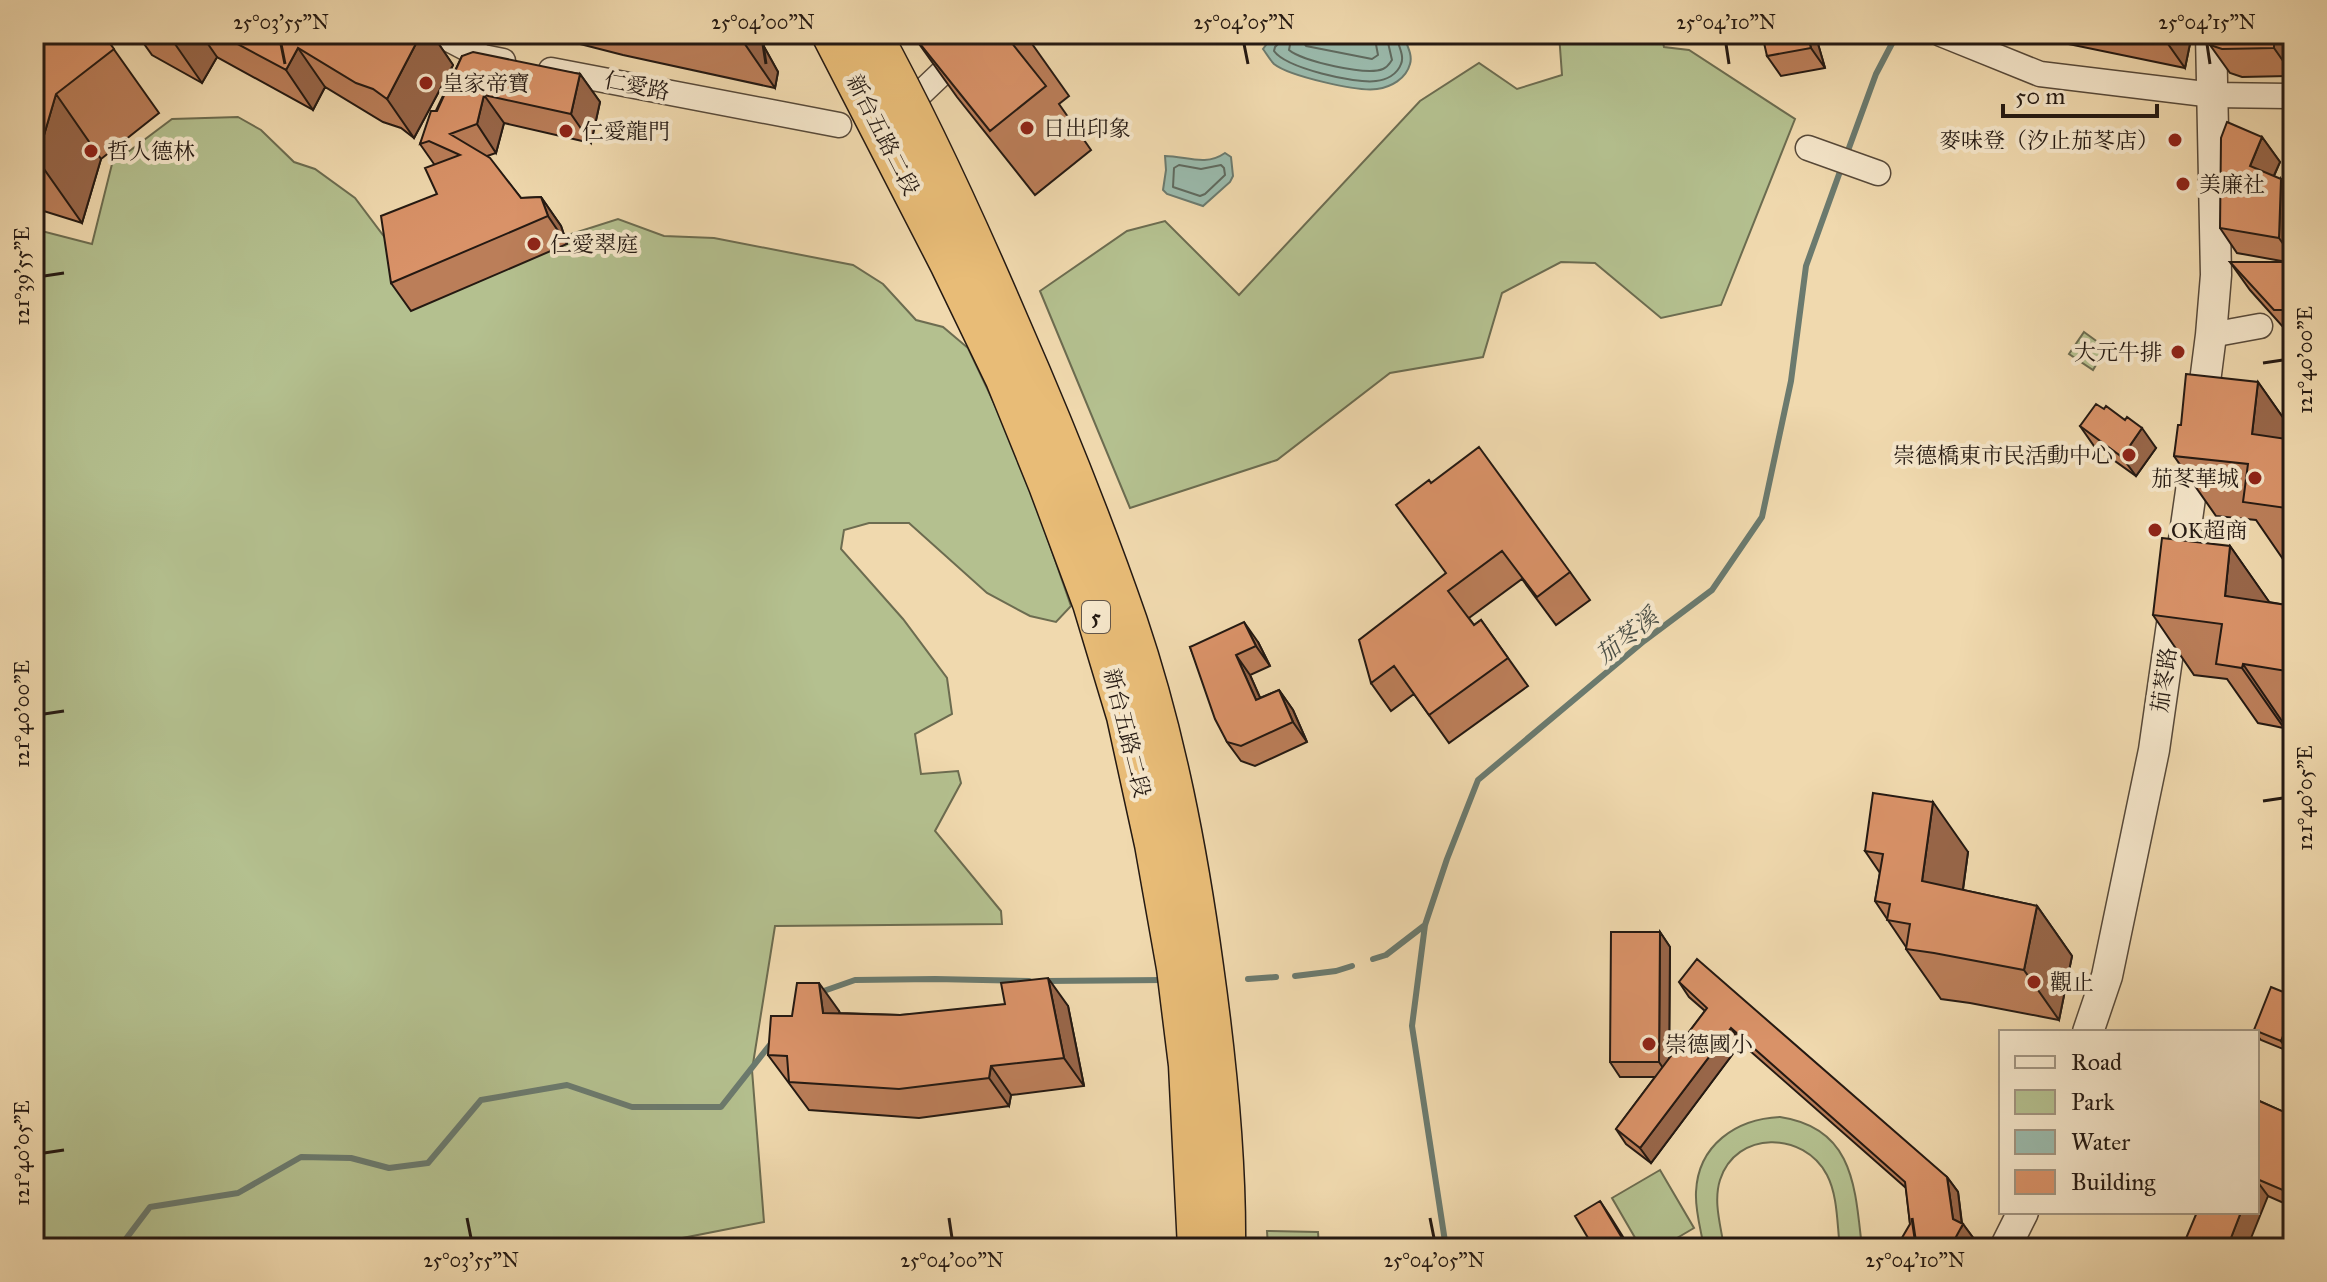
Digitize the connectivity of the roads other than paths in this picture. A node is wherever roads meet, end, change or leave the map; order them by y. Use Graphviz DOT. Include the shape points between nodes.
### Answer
graph roads {
  1 [pos="439,34"];
  2 [pos="831,34"];
  3 [pos="872,34"];
  4 [pos="983,34"];
  5 [pos="1941,34"];
  6 [pos="2211,34"];
  7 [pos="922,92"];
  8 [pos="2213,95"];
  9 [pos="2293,96"];
  10 [pos="839,125"];
  11 [pos="1808,148"];
  12 [pos="1878,173"];
  13 [pos="2260,326"];
  14 [pos="2211,335"];
  15 [pos="2089,1030"];
  16 [pos="2022,1214"];
  17 [pos="1197,1248"];
  18 [pos="1226,1248"];
  19 [pos="2005,1248"];
  1 -- 10 [label="street, 仁愛路" via="483,57"];
  2 -- 17 [label="main road, 新台五路二段 / 5, bridge" via="1005,379 1092,603 1126,716 1176,968 1188,1065"];
  3 -- 18 [label="main road, 新台五路二段 / 5, bridge" via="979,253 1071,468 1128,624 1168,765 1191,878 1217,1064"];
  4 -- 7 [label="street"];
  5 -- 8 [label="street" via="2040,74"];
  6 -- 8 [label="street, 茄苳路"];
  8 -- 9 [label="street"];
  8 -- 14 [label="street, 茄苳路" via="2216,275"];
  11 -- 12 [label="street"];
  13 -- 14 [label="street"];
  14 -- 15 [label="street, 茄苳路" via="2154,750 2107,976"];
  16 -- 19 [label="street"];
}
